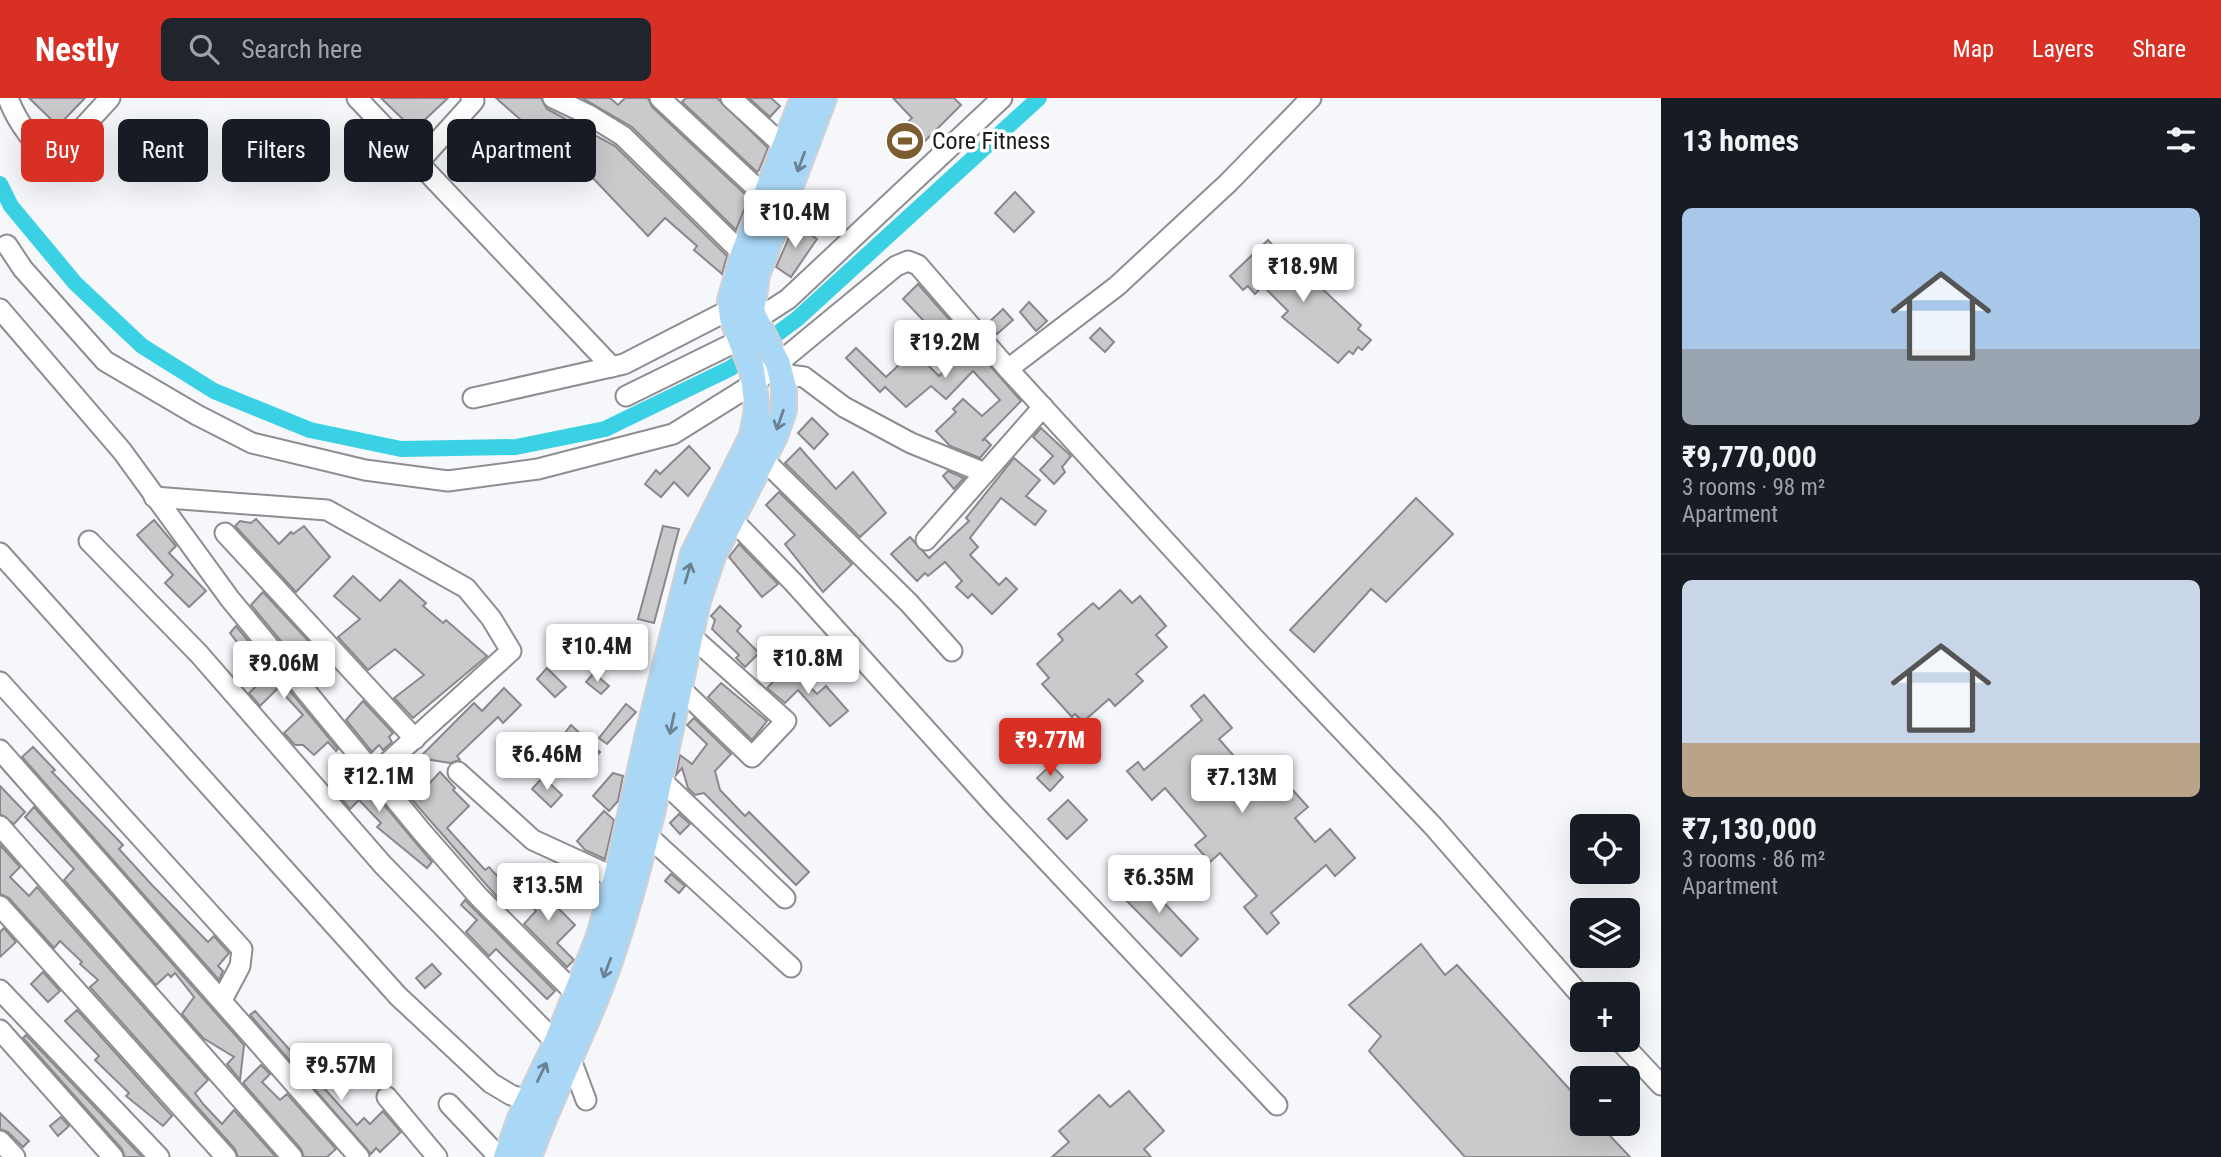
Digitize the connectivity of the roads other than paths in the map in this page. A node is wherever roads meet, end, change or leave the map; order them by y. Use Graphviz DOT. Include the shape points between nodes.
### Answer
graph roads {
  1 [pos="8,98"];
  2 [pos="110,98"];
  3 [pos="357,98"];
  4 [pos="471,98"];
  5 [pos="553,98"];
  6 [pos="660,98"];
  7 [pos="731,98"];
  8 [pos="824,98"];
  9 [pos="1002,98"];
  10 [pos="1311,98"];
  11 [pos="795,102"];
  12 [pos="377,119"];
  13 [pos="433,146"];
  14 [pos="784,146"];
  15 [pos="433,179"];
  16 [pos="765,196"];
  17 [pos="7,245"];
  18 [pos="743,254"];
  19 [pos="0,309"];
  20 [pos="731,309"];
  21 [pos="760,324"];
  22 [pos="740,340"];
  23 [pos="778,364"];
  24 [pos="612,367"];
  25 [pos="1008,369"];
  26 [pos="752,377"];
  27 [pos="626,396"];
  28 [pos="473,398"];
  29 [pos="1043,407"];
  30 [pos="763,458"];
  31 [pos="985,473"];
  32 [pos="154,497"];
  33 [pos="725,512"];
  34 [pos="225,533"];
  35 [pos="926,540"];
  36 [pos="89,541"];
  37 [pos="0,553"];
  38 [pos="690,635"];
  39 [pos="951,651"];
  40 [pos="0,682"];
  41 [pos="679,687"];
  42 [pos="415,739"];
  43 [pos="0,750"];
  44 [pos="651,770"];
  45 [pos="458,772"];
  46 [pos="375,774"];
  47 [pos="0,826"];
  48 [pos="638,830"];
  49 [pos="616,878"];
  50 [pos="785,898"];
  51 [pos="0,906"];
  52 [pos="791,967"];
  53 [pos="1570,983"];
  54 [pos="0,989"];
  55 [pos="575,993"];
  56 [pos="222,1000"];
  57 [pos="0,1030"];
  58 [pos="563,1050"];
  59 [pos="1630,1052"];
  60 [pos="1661,1085"];
  61 [pos="387,1097"];
  62 [pos="586,1100"];
  63 [pos="449,1104"];
  64 [pos="537,1104"];
  65 [pos="1277,1105"];
  66 [pos="0,1142"];
  67 [pos="15,1157"];
  68 [pos="113,1157"];
  69 [pos="159,1157"];
  70 [pos="226,1157"];
  71 [pos="292,1157"];
  72 [pos="359,1157"];
  73 [pos="437,1157"];
  74 [pos="499,1157"];
  75 [pos="506,1157"];
  76 [pos="529,1157"];
  1 -- 2 [label="street" via="14,114 53,160"];
  3 -- 12 [label="street"];
  4 -- 13 [label="street" via="474,101"];
  5 -- 18 [label="street" via="622,136"];
  6 -- 16 [label="street"];
  7 -- 14 [label="street"];
  8 -- 21 [label="main road, one-way" via="757,275 752,312"];
  9 -- 21 [label="street"];
  10 -- 25 [label="street" via="1117,286"];
  11 -- 14 [label="main road"];
  14 -- 16 [label="main road"];
  15 -- 24 [label="street"];
  16 -- 18 [label="main road"];
  17 -- 26 [label="street" via="104,361 252,443 365,470 448,481 538,469 673,434"];
  18 -- 20 [label="main road"];
  19 -- 32 [label="street" via="122,451"];
  20 -- 22 [label="main road"];
  20 -- 24 [label="street"];
  21 -- 23 [label="main road"];
  22 -- 26 [label="main road"];
  22 -- 27 [label="street"];
  23 -- 25 [label="street" via="908,261 925,270"];
  23 -- 26 [label="street"];
  23 -- 30 [label="main road, one-way" via="784,410"];
  23 -- 31 [label="street" via="911,443"];
  24 -- 28 [label="street"];
  25 -- 29 [label="street"];
  26 -- 33 [label="main road" via="758,408"];
  29 -- 31 [label="street"];
  29 -- 53 [label="street" via="1433,826"];
  30 -- 33 [label="main road"];
  30 -- 39 [label="street"];
  31 -- 35 [label="street"];
  32 -- 42 [label="street" via="327,510 466,588 511,651"];
  32 -- 46 [label="street" via="230,599"];
  33 -- 38 [label="main road"];
  44 -- 33 [label="main road, one-way" via="684,585 693,554"];
  33 -- 65 [label="street"];
  34 -- 42 [label="street"];
  36 -- 58 [label="street" via="199,654 383,865"];
  37 -- 64 [label="street" via="398,996 491,1083 511,1096"];
  38 -- 41 [label="main road"];
  38 -- 41 [label="street" via="786,721 752,757"];
  40 -- 56 [label="street" via="242,949 240,966"];
  41 -- 44 [label="main road, one-way"];
  42 -- 46 [label="street"];
  43 -- 56 [label="street"];
  44 -- 48 [label="main road"];
  44 -- 50 [label="street"];
  45 -- 49 [label="street" via="533,840"];
  46 -- 55 [label="street" via="479,897"];
  47 -- 71 [label="street"];
  48 -- 49 [label="main road"];
  48 -- 52 [label="street"];
  48 -- 58 [label="main road, one-way" via="614,949"];
  49 -- 55 [label="main road" via="598,939"];
  51 -- 70 [label="street"];
  54 -- 69 [label="street"];
  55 -- 58 [label="main road"];
  56 -- 72 [label="street"];
  57 -- 68 [label="street"];
  58 -- 62 [label="street"];
  58 -- 64 [label="main road"];
  59 -- 60 [label="street"];
  61 -- 73 [label="street"];
  63 -- 74 [label="street"];
  64 -- 75 [label="main road"];
  64 -- 76 [label="main road"];
  66 -- 67 [label="street"];
}
